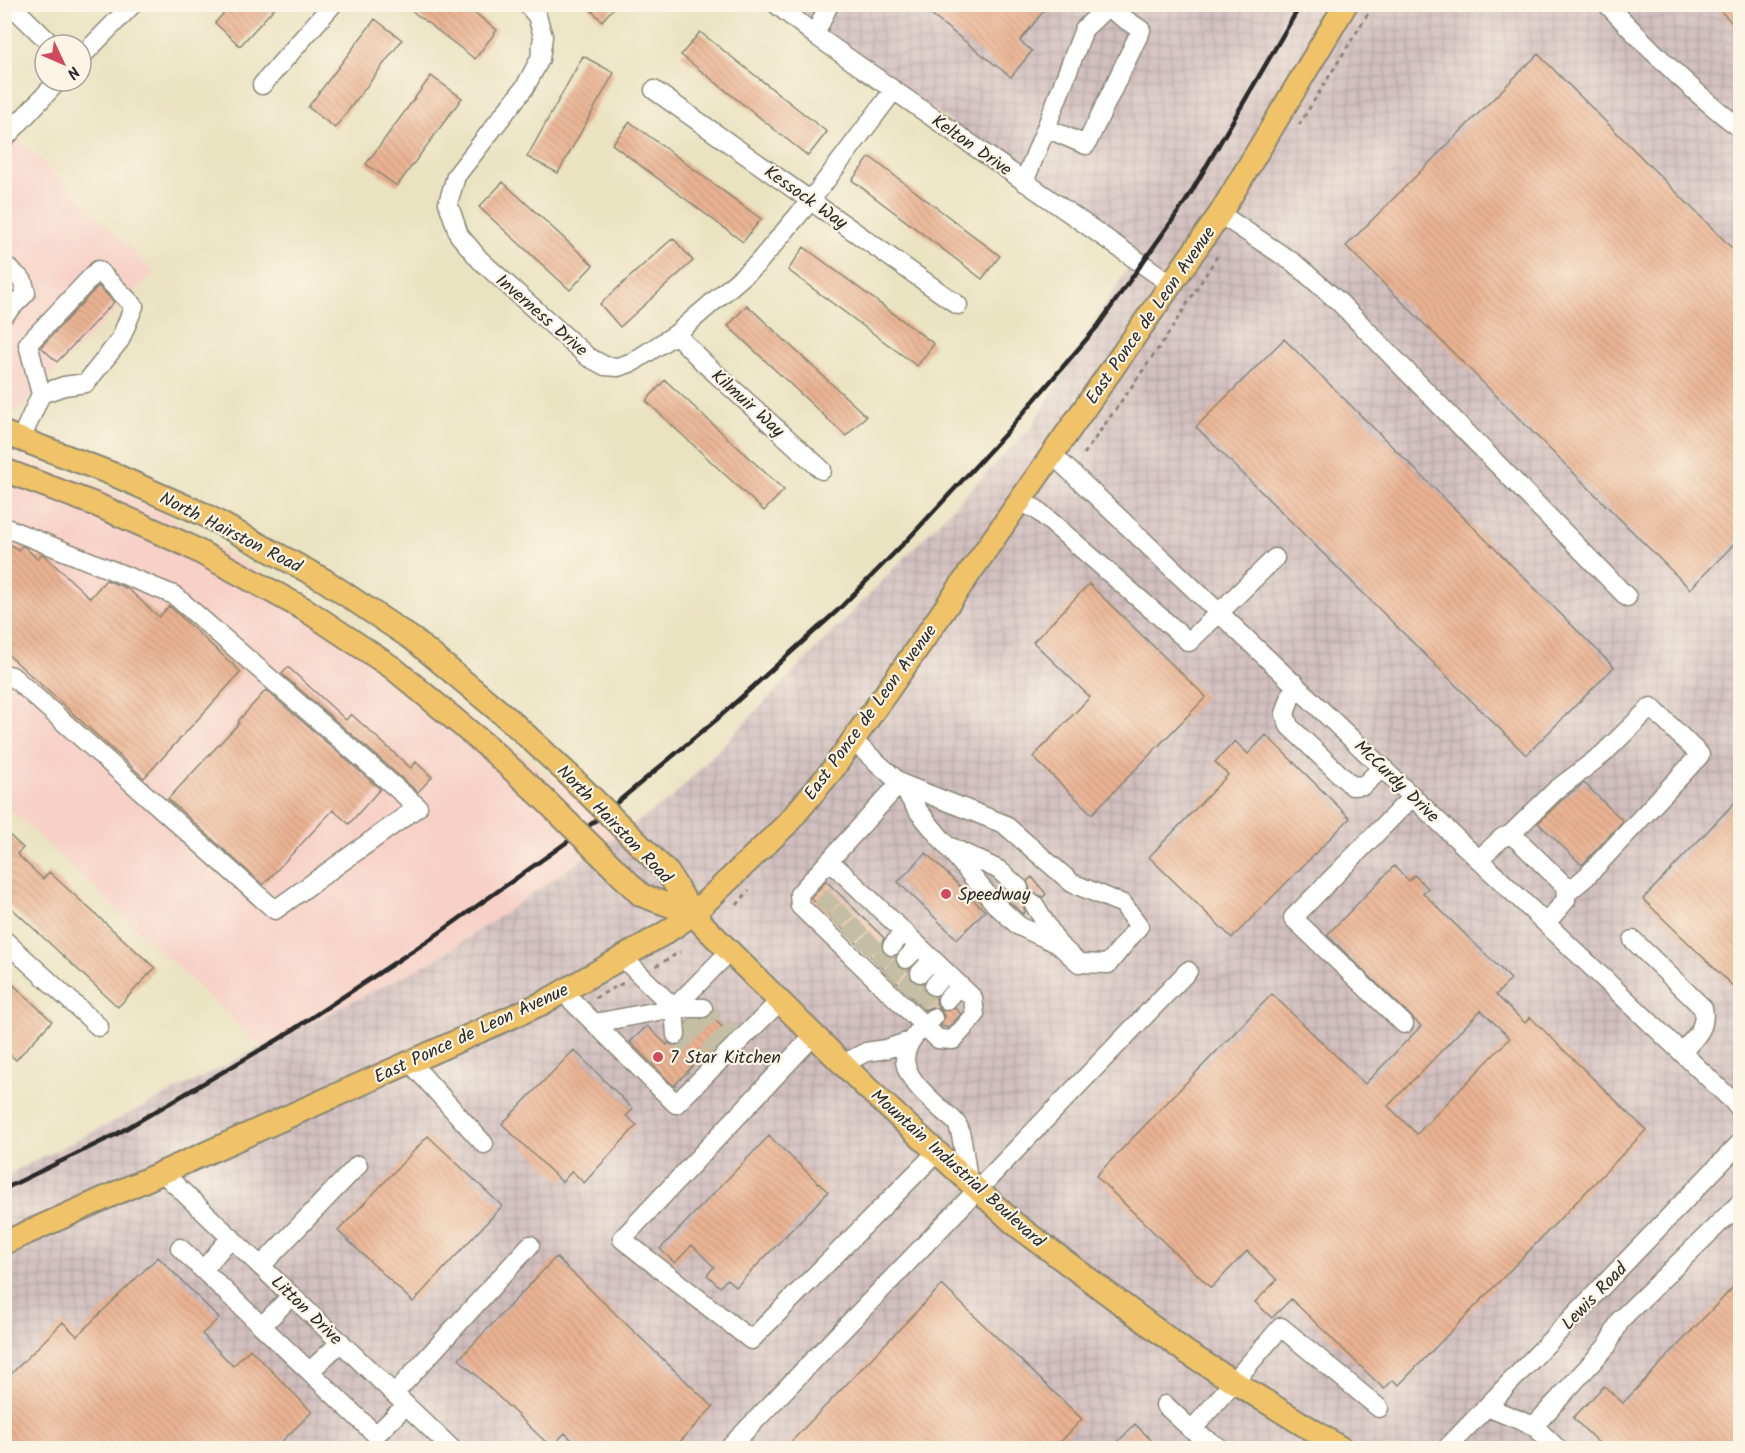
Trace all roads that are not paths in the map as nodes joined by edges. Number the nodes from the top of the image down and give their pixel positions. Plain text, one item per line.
1 (10, 4) edge
2 (133, 4) edge
3 (333, 4) edge
4 (527, 4) edge
5 (776, 4) edge
6 (829, 4) edge
7 (1346, 4) edge
8 (1607, 4) edge
9 (40, 33) edge
10 (815, 34) junction
11 (93, 45) edge
12 (262, 85) dead end
13 (654, 90) dead end
14 (894, 90) junction
15 (47, 93) edge
16 (1046, 128) junction
17 (1740, 128) edge
18 (5, 138) edge
19 (1024, 182) junction
20 (811, 200) junction
21 (1220, 214) junction
22 (4, 264) edge
23 (1171, 284) junction
24 (958, 304) dead end
25 (4, 315) edge
26 (676, 334) junction
27 (41, 394) junction
28 (13, 436) edge
29 (1053, 455) junction
30 (4, 470) edge
31 (822, 470) dead end
32 (1020, 502) junction
33 (4, 527) edge
34 (1275, 558) dead end
35 (1627, 597) dead end
36 (1219, 611) junction
37 (4, 674) edge
38 (1295, 683) junction
39 (853, 741) junction
40 (1383, 767) junction
41 (900, 783) junction
42 (1413, 796) junction
43 (1510, 835) junction
44 (944, 843) junction
45 (1479, 859) junction
46 (830, 861) junction
47 (1019, 888) dead end
48 (1567, 893) junction
49 (1034, 904) dead end
50 (693, 914) junction
51 (1546, 923) junction
52 (4, 940) edge
53 (1633, 940) dead end
54 (1058, 944) junction
55 (919, 946) junction
56 (730, 951) junction
57 (622, 957) junction
58 (906, 959) tunnel mouth
59 (939, 966) junction
60 (1188, 970) dead end
61 (920, 973) tunnel mouth
62 (960, 985) junction
63 (934, 986) tunnel mouth
64 (563, 992) junction
65 (947, 1000) tunnel mouth
66 (780, 1001) junction
67 (674, 1008) junction
68 (702, 1008) tunnel mouth
69 (689, 1021) tunnel mouth
70 (928, 1021) junction
71 (595, 1023) junction
72 (1404, 1024) dead end
73 (99, 1027) dead end
74 (676, 1035) tunnel mouth
75 (814, 1035) junction
76 (909, 1041) junction
77 (725, 1047) junction
78 (1682, 1052) junction
79 (410, 1062) junction
80 (705, 1063) dead end
81 (843, 1064) junction
82 (1740, 1108) edge
83 (1740, 1143) edge
84 (484, 1144) dead end
85 (938, 1152) junction
86 (358, 1165) dead end
87 (162, 1172) junction
88 (973, 1185) junction
89 (1740, 1203) edge
90 (231, 1237) junction
91 (4, 1243) edge
92 (530, 1245) dead end
93 (180, 1248) dead end
94 (261, 1266) junction
95 (203, 1270) junction
96 (292, 1295) junction
97 (262, 1326) junction
98 (341, 1342) junction
99 (310, 1371) junction
100 (1233, 1381) junction
101 (400, 1399) junction
102 (1165, 1405) dead end
103 (1487, 1407) junction
104 (1379, 1408) dead end
105 (1534, 1426) junction
106 (1192, 1430) junction
107 (451, 1449) edge
108 (729, 1449) edge
109 (1220, 1449) edge
110 (1341, 1449) edge
111 (1448, 1449) edge
112 (1557, 1449) edge

1 - 9 street
2 - 11 street
3 - 12 street
4 - 26 street, Inverness Drive
5 - 10 street, Kelton Drive
6 - 10 street
7 - 21 main road, East Ponce de Leon Avenue
8 - 17 street
10 - 14 street, Kelton Drive
13 - 20 street, Kessock Way
14 - 19 street, Kelton Drive
14 - 20 street, Inverness Drive
15 - 18 street
16 - 16 street
16 - 19 street
19 - 23 street, Kelton Drive
20 - 24 street, Kessock Way
20 - 26 street, Inverness Drive
21 - 23 main road, East Ponce de Leon Avenue
21 - 35 street
22 - 25 street
23 - 29 main road, East Ponce de Leon Avenue
26 - 31 street, Kilmuir Way
27 - 27 street
27 - 28 street
28 - 50 main road, North Hairston Road, bridge
29 - 32 main road, East Ponce de Leon Avenue
29 - 36 street, McCurdy Drive
30 - 50 main road, North Hairston Road, bridge
32 - 36 street
32 - 39 main road, East Ponce de Leon Avenue
33 - 37 street
34 - 36 street
36 - 38 street, McCurdy Drive
38 - 40 street, McCurdy Drive
38 - 40 street
39 - 41 street
39 - 50 main road, East Ponce de Leon Avenue
40 - 42 street, McCurdy Drive
41 - 44 street
41 - 46 street
41 - 54 street
42 - 45 street, McCurdy Drive
42 - 72 street
43 - 45 street
43 - 48 street
43 - 48 street
44 - 47 street
44 - 54 street
45 - 51 street, McCurdy Drive
46 - 55 street
46 - 70 street
48 - 51 street
49 - 54 street
50 - 56 main road, Mountain Industrial Boulevard
50 - 57 main road, East Ponce de Leon Avenue
51 - 78 street, McCurdy Drive
52 - 73 street
53 - 78 street
55 - 58 street
55 - 59 street
56 - 66 main road, Mountain Industrial Boulevard
56 - 67 street
57 - 64 main road, East Ponce de Leon Avenue
57 - 67 street
59 - 61 street
59 - 62 street
59 - 63 street
60 - 88 street
62 - 65 street
62 - 70 street
64 - 71 street
64 - 79 main road, East Ponce de Leon Avenue
66 - 75 main road, Mountain Industrial Boulevard
66 - 77 street
67 - 68 street
67 - 69 street
67 - 71 street
67 - 74 street
70 - 76 street
71 - 77 street
75 - 81 main road, Mountain Industrial Boulevard
75 - 85 street
76 - 81 street
76 - 88 street
77 - 80 street
78 - 82 street, McCurdy Drive
79 - 84 street
79 - 87 main road, East Ponce de Leon Avenue
81 - 85 main road, Mountain Industrial Boulevard
83 - 103 street, Lewis Road
85 - 88 main road, Mountain Industrial Boulevard
86 - 94 street
87 - 90 street, Litton Drive
87 - 91 main road, East Ponce de Leon Avenue
88 - 100 main road, Mountain Industrial Boulevard
88 - 108 street
89 - 105 street
90 - 94 street, Litton Drive
90 - 95 street
92 - 101 street
93 - 95 street
94 - 96 street, Litton Drive
95 - 97 street
96 - 97 street
96 - 98 street, Litton Drive
97 - 99 street
98 - 99 street
98 - 101 street, Litton Drive
99 - 101 street
100 - 104 street
100 - 106 street
100 - 110 main road, Mountain Industrial Boulevard
101 - 107 street, Litton Drive
102 - 106 street
103 - 105 street
103 - 111 street, Lewis Road
105 - 112 street
106 - 109 street

